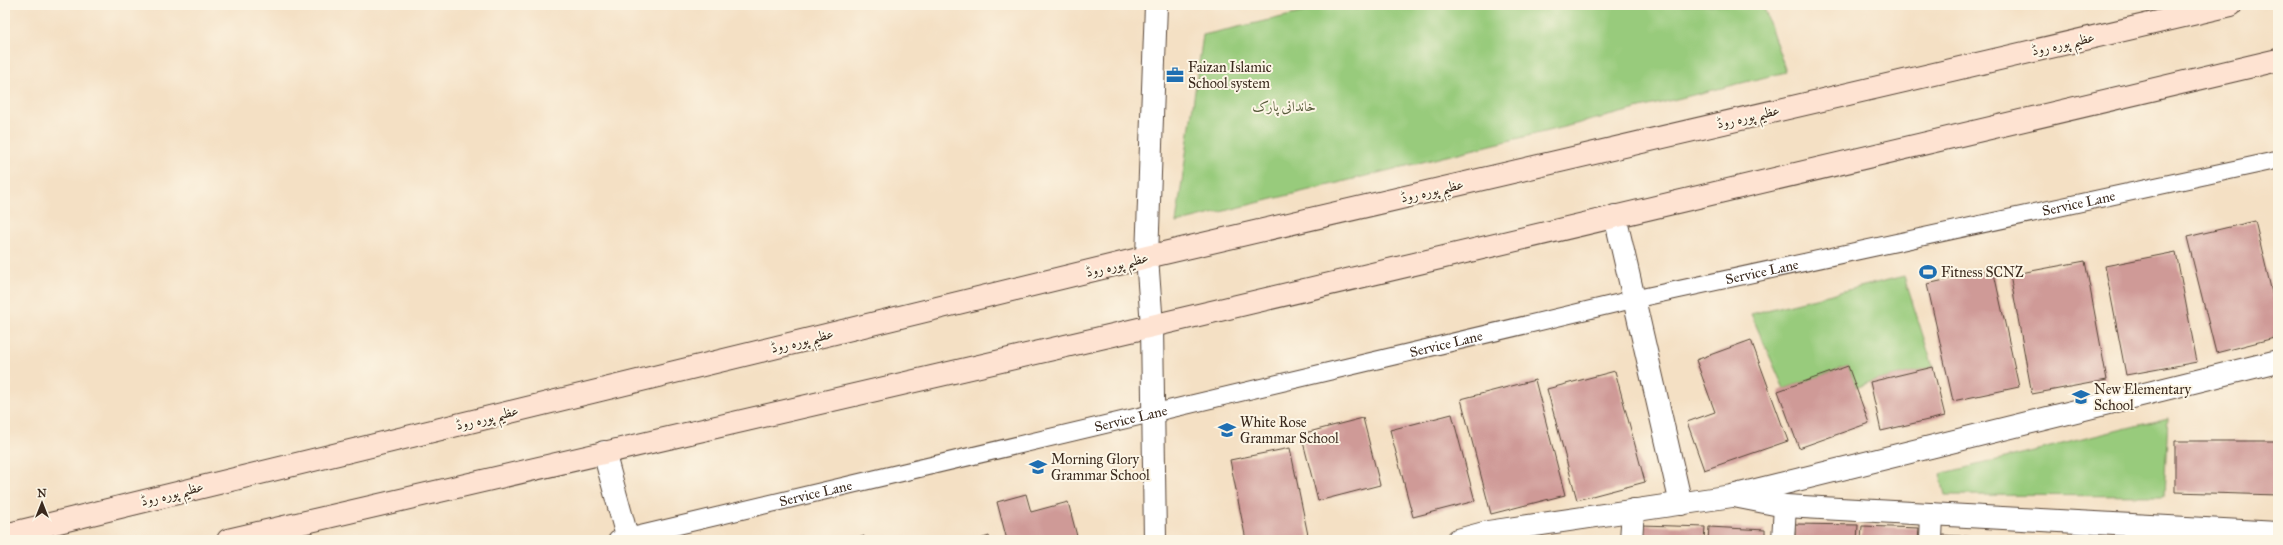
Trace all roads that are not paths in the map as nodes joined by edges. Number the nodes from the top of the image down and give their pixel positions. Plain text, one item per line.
1 (1156, 5) edge
2 (2231, 5) edge
3 (2278, 60) edge
4 (2278, 160) edge
5 (1615, 216) junction
6 (1147, 257) junction
7 (1635, 299) junction
8 (1152, 326) junction
9 (2278, 361) edge
10 (1154, 413) junction
11 (604, 452) junction
12 (1732, 496) junction
13 (1681, 504) junction
14 (1785, 506) junction
15 (1633, 510) junction
16 (1932, 514) junction
17 (2086, 532) edge
18 (2278, 533) edge
19 (5, 535) edge
20 (2234, 535) edge
21 (1488, 536) edge
22 (624, 539) edge
23 (228, 540) edge
24 (1156, 540) edge
25 (1458, 540) edge
26 (1631, 540) edge
27 (1784, 540) edge
28 (1930, 540) edge

1 - 6 street
2 - 6 main road, عظیم پورہ روڈ
3 - 5 main road
4 - 7 lane, Service Lane
5 - 7 street
5 - 8 main road
6 - 8 street
6 - 19 main road, عظیم پورہ روڈ
7 - 10 lane, Service Lane
7 - 13 street
8 - 10 street
8 - 11 main road
9 - 12 street
10 - 22 lane, Service Lane
10 - 24 street
11 - 22 street
11 - 23 main road
12 - 13 street
12 - 14 street
13 - 15 street
14 - 16 street
14 - 27 street
15 - 21 street
15 - 26 street
16 - 17 street
16 - 28 street
17 - 20 street
18 - 20 street
21 - 25 street

